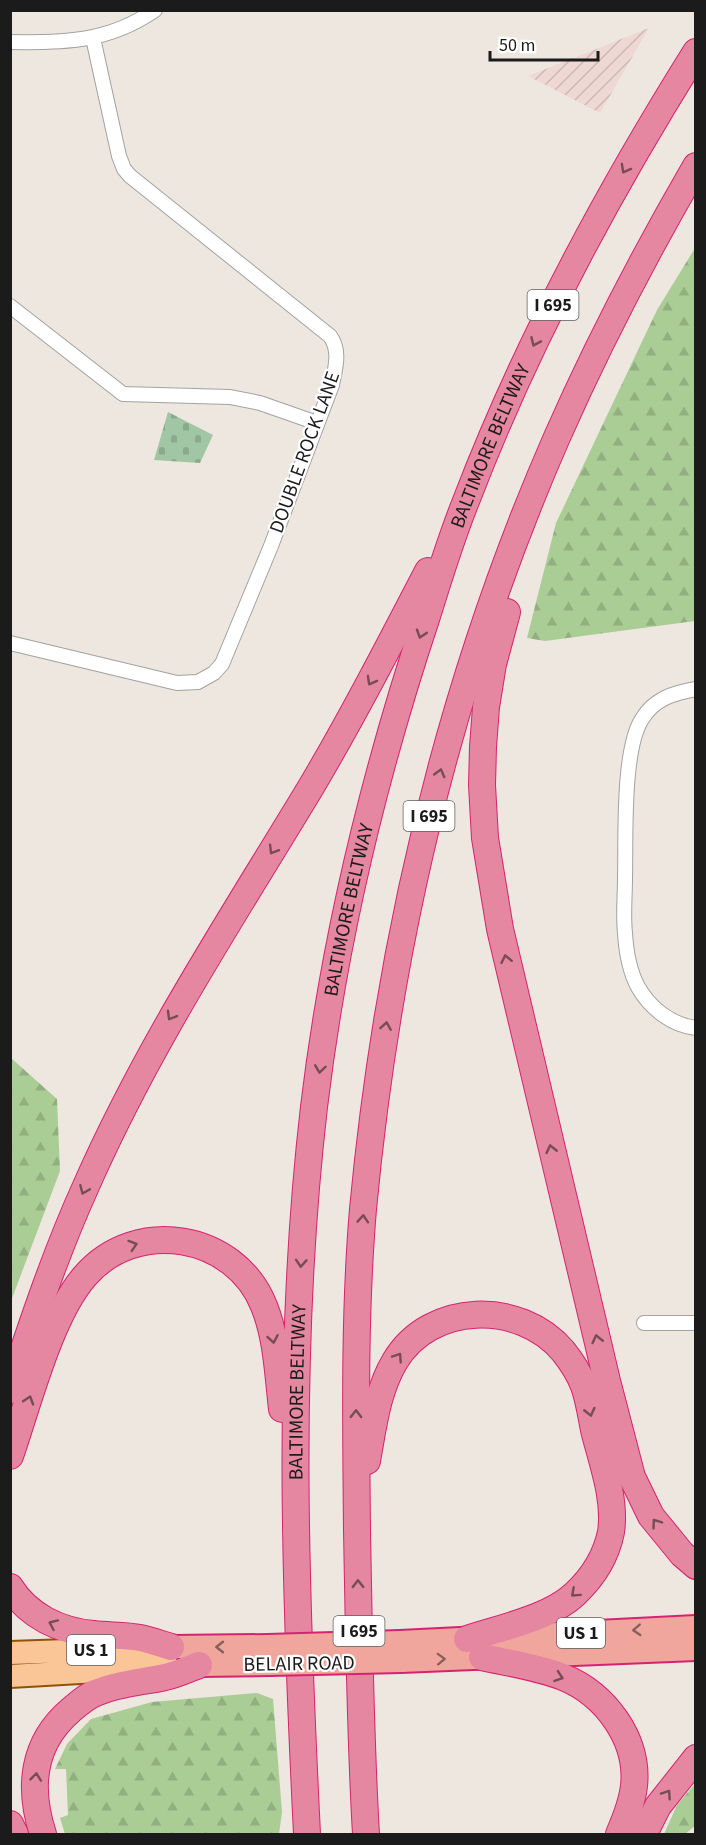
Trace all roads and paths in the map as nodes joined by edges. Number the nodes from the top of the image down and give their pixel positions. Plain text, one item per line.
1 (155, 10) edge
2 (93, 38) junction
3 (10, 42) edge
4 (696, 52) edge
5 (696, 166) edge
6 (643, 259) junction
7 (10, 306) edge
8 (316, 423) junction
9 (466, 499) junction
10 (10, 643) edge
11 (696, 689) edge
12 (696, 1028) edge
13 (644, 1323) dead end
14 (696, 1323) edge
15 (10, 1390) edge
16 (10, 1456) edge
17 (357, 1514) junction
18 (297, 1521) junction
19 (696, 1566) edge
20 (10, 1587) edge
21 (696, 1627) edge
22 (171, 1647) junction
23 (475, 1648) junction
24 (696, 1649) edge
25 (10, 1653) edge
26 (269, 1655) junction
27 (199, 1665) junction
28 (10, 1676) edge
29 (302, 1726) junction
30 (361, 1748) junction
31 (696, 1758) edge
32 (10, 1824) edge
33 (15, 1834) edge
34 (43, 1834) edge
35 (291, 1834) edge
36 (307, 1834) edge
37 (366, 1834) edge
38 (377, 1834) edge
39 (619, 1834) edge
40 (644, 1834) edge

1 - 2 street
2 - 3 street
2 - 8 street, DOUBLE ROCK LANE
4 -> 9 highway, BALTIMORE BELTWAY / I 695
5 - 6 highway, I 695
17 -> 6 highway, I 695
19 -> 6 highway
7 - 8 street
8 - 10 street, DOUBLE ROCK LANE
9 -> 15 highway
9 -> 18 highway, BALTIMORE BELTWAY / I 695
11 - 12 street
13 - 14 street
16 -> 18 highway
17 -> 23 highway
30 -> 17 highway, I 695
18 - 29 highway, BALTIMORE BELTWAY / I 695
22 -> 20 highway
21 -> 23 highway, BELAIR ROAD / US 1
22 - 25 main road, BELAIR ROAD / US 1
26 -> 22 highway, BELAIR ROAD / US 1
23 - 24 highway, BELAIR ROAD / US 1
23 - 26 highway, BELAIR ROAD / US 1, bridge
23 -> 39 highway
26 - 27 highway, BELAIR ROAD / US 1
27 - 28 main road, BELAIR ROAD / US 1
34 -> 27 highway
29 - 35 highway
29 - 36 highway, BALTIMORE BELTWAY / I 695
30 - 37 highway, I 695
30 - 38 highway
40 -> 31 highway
32 - 33 highway

